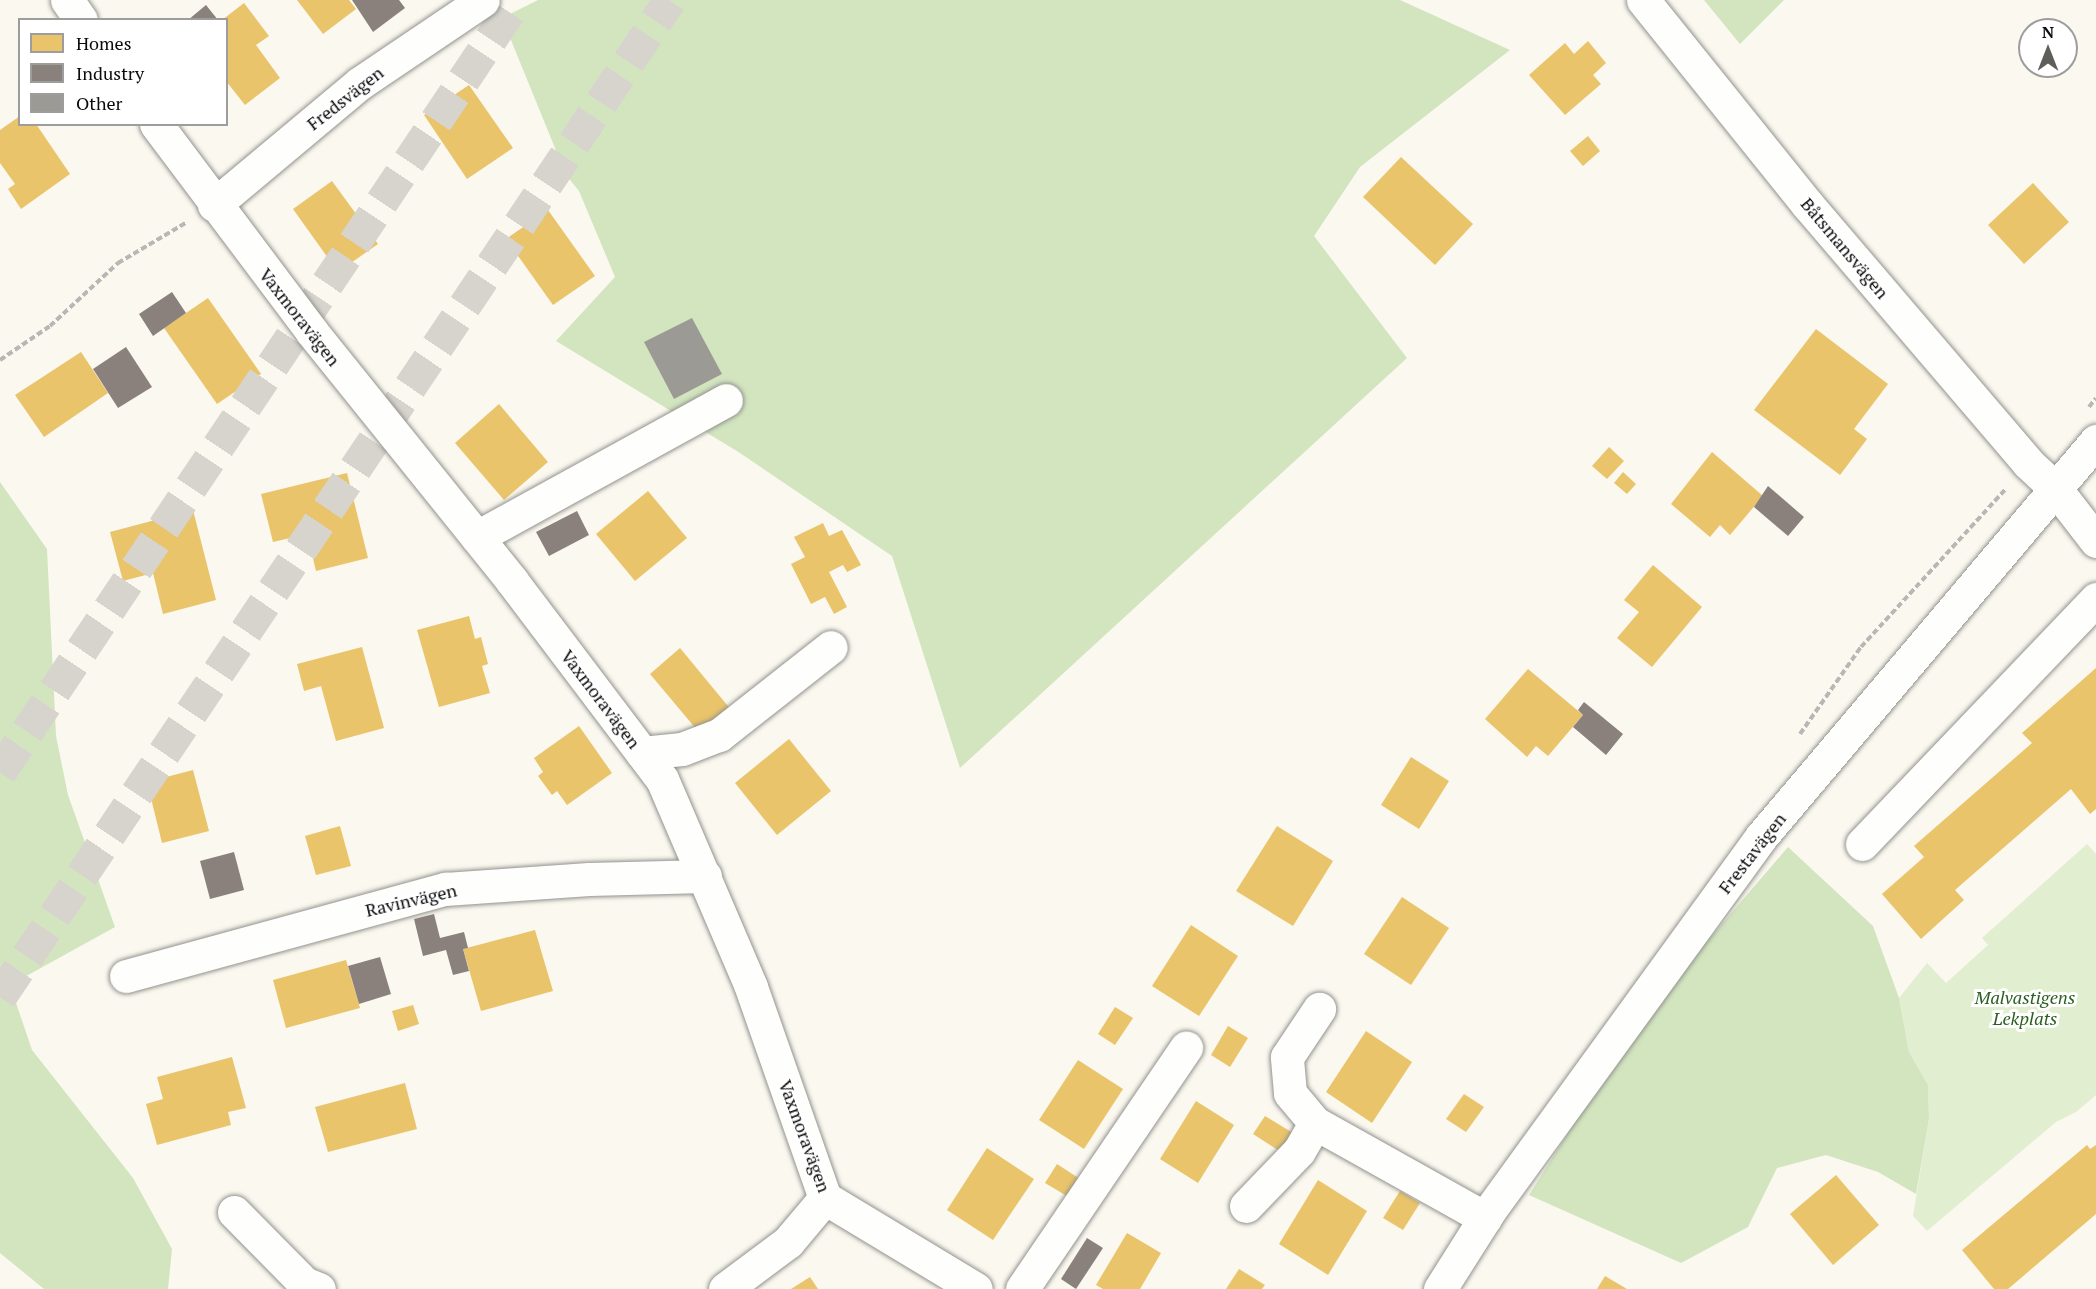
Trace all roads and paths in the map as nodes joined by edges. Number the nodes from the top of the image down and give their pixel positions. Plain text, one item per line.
1 (67, 0) edge
2 (483, 0) edge
3 (1642, 0) edge
4 (80, 18) edge
5 (157, 126) edge
6 (214, 205) junction
7 (0, 360) edge
8 (726, 400) dead end
9 (2096, 441) edge
10 (2055, 488) junction
11 (477, 537) junction
12 (2096, 541) edge
13 (2096, 599) edge
14 (831, 647) dead end
15 (642, 753) junction
16 (1862, 844) dead end
17 (705, 876) junction
18 (126, 976) dead end
19 (1319, 1009) dead end
20 (1186, 1048) dead end
21 (1315, 1123) junction
22 (825, 1198) junction
23 (1246, 1206) dead end
24 (234, 1212) dead end
25 (1485, 1218) junction
26 (319, 1289) edge
27 (725, 1289) edge
28 (976, 1289) edge
29 (1022, 1289) edge
30 (1440, 1289) edge

1 - 4 street
2 - 6 street, Fredsvägen
3 - 10 street, Båtsmansvägen
5 - 6 street, Vaxmoravägen
6 - 7 path
6 - 11 street, Vaxmoravägen
8 - 11 street
9 - 10 street, Frestavägen
10 - 12 street, Båtsmansvägen
10 - 25 street, Frestavägen
11 - 15 street, Vaxmoravägen
13 - 16 street
14 - 15 street
15 - 17 street, Vaxmoravägen
17 - 18 street, Ravinvägen
17 - 22 street, Vaxmoravägen
19 - 21 street
20 - 29 street
21 - 23 street
21 - 25 street
22 - 27 street
22 - 28 street, Vaxmoravägen
24 - 26 street
25 - 30 street, Frestavägen

